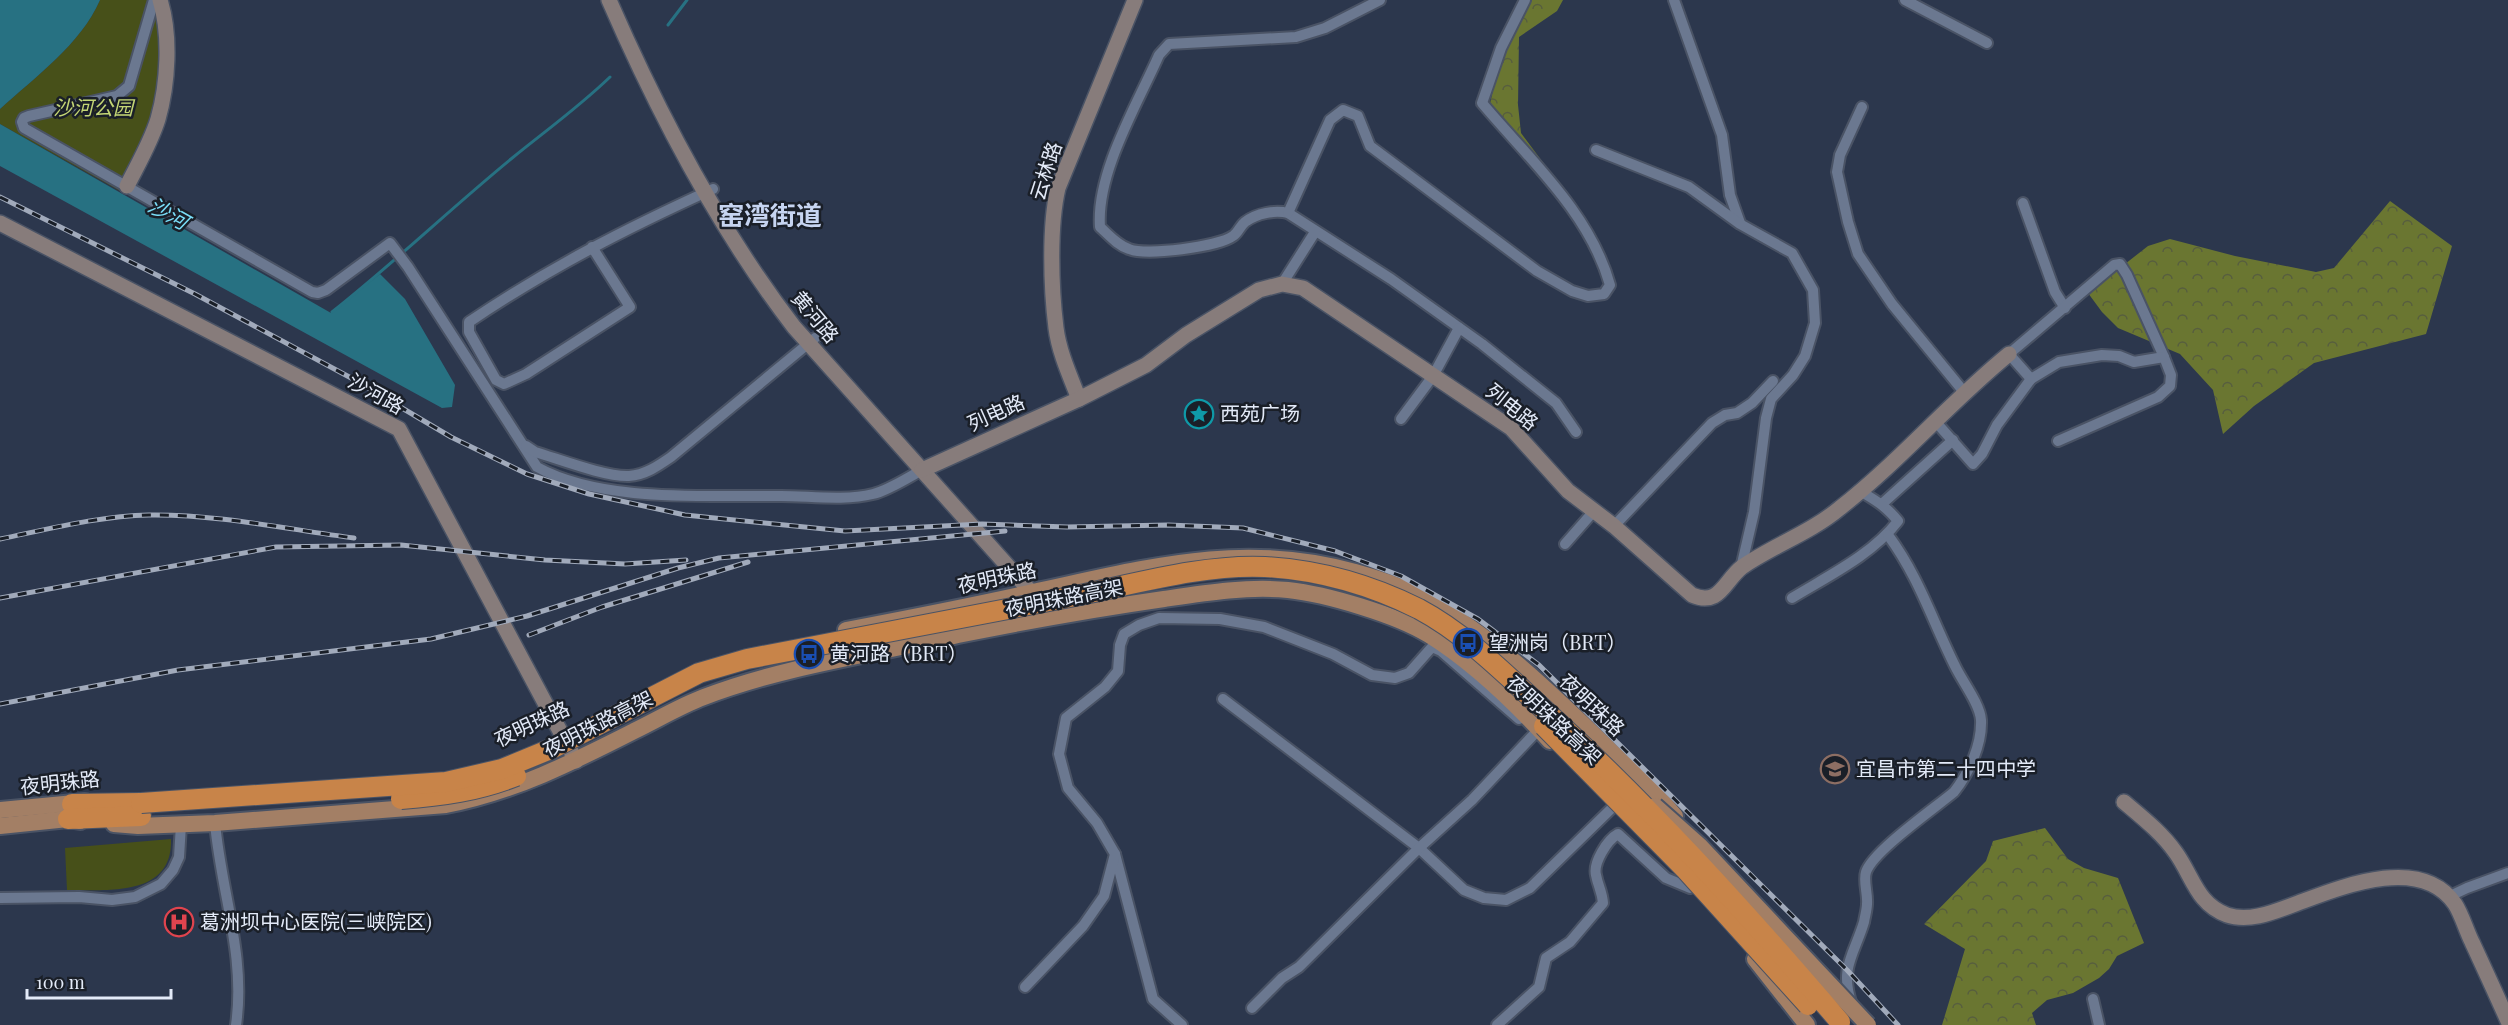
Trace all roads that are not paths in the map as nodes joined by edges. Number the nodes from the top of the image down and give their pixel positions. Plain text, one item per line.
1 (154, 0) edge
2 (160, 0) edge
3 (609, 0) edge
4 (619, 0) edge
5 (1135, 0) edge
6 (1380, 0) edge
7 (1525, 0) edge
8 (1674, 0) edge
9 (1905, 0) edge
10 (1987, 43) dead end
11 (1862, 107) dead end
12 (1596, 150) dead end
13 (127, 186) junction
14 (709, 191) junction
15 (2023, 203) dead end
16 (1288, 213) junction
17 (0, 223) edge
18 (1740, 224) junction
19 (1315, 232) junction
20 (592, 247) junction
21 (1282, 284) junction
22 (2065, 308) junction
23 (1459, 328) junction
24 (812, 341) junction
25 (2009, 354) junction
26 (2164, 357) junction
27 (1433, 376) junction
28 (2031, 380) junction
29 (1773, 381) dead end
30 (1964, 392) junction
31 (1079, 399) junction
32 (1401, 419) dead end
33 (1935, 421) junction
34 (1576, 432) dead end
35 (1953, 440) junction
36 (2058, 441) dead end
37 (521, 442) junction
38 (926, 468) junction
39 (1859, 490) junction
40 (1883, 503) junction
41 (1594, 511) junction
42 (1614, 526) junction
43 (1888, 535) junction
44 (1565, 544) dead end
45 (1741, 568) junction
46 (1037, 591) junction
47 (1792, 598) dead end
48 (1057, 614) junction
49 (1223, 699) dead end
50 (1539, 729) junction
51 (562, 735) junction
52 (1584, 746) junction
53 (576, 761) junction
54 (2124, 802) dead end
55 (1612, 808) junction
56 (0, 810) edge
57 (141, 810) junction
58 (70, 812) junction
59 (215, 823) junction
60 (181, 825) junction
61 (0, 826) edge
62 (1419, 848) junction
63 (1115, 854) junction
64 (2508, 873) edge
65 (1690, 888) junction
66 (2448, 897) junction
67 (0, 898) edge
68 (1025, 987) dead end
69 (2093, 999) dead end
70 (1252, 1008) dead end
71 (2508, 1021) edge
72 (1841, 1024) edge
73 (236, 1025) edge
74 (1182, 1025) edge
75 (1497, 1025) edge
76 (1807, 1025) edge
77 (1868, 1025) edge
78 (2099, 1025) edge

1 - 13 street
2 - 13 street
3 - 14 street, 黄河路
4 - 14 street, 黄河路
5 - 31 street, 云林路
6 - 16 street
7 - 16 street
8 - 18 street
9 - 10 street
11 - 30 street
12 - 18 street
13 - 37 street
14 - 20 street
14 - 24 street, 黄河路
15 - 22 street
16 - 19 street
17 - 51 street, 沙河路
18 - 45 street
19 - 21 street
19 - 23 street
20 - 20 street
21 - 27 street, 列电路
21 - 31 street, 列电路
22 - 25 street
22 - 26 street
23 - 27 street
23 - 34 street
24 - 37 street
24 - 38 street, 黄河路
25 - 28 street
25 - 30 street, 列电路
26 - 28 street
26 - 36 street
27 - 32 street
27 - 41 street, 列电路
28 - 35 street
29 - 42 street
30 - 33 street, 列电路
31 - 38 street, 列电路
33 - 35 street
33 - 39 street, 列电路
35 - 40 street
37 - 38 street
38 - 46 street, 黄河路
39 - 40 street
39 - 45 street, 列电路
40 - 43 street
41 - 42 street, 列电路
41 - 44 street
42 - 45 street, 列电路
43 - 47 street
43 - 72 street
46 - 48 street, 黄河路
46 - 51 main road, 夜明珠路
46 - 72 main road, 夜明珠路
48 - 50 main road, 夜明珠路
48 - 53 main road, 夜明珠路
49 - 62 street
50 - 55 main road, 夜明珠路
50 - 62 street
50 - 63 street
51 - 53 street, 沙河路
51 - 58 main road, 夜明珠路
52 - 57 highway, 夜明珠路高架, bridge
52 - 72 highway, 夜明珠路高架, bridge
52 - 77 main road, bridge
53 - 59 main road, 夜明珠路
54 - 66 street
55 - 62 street
55 - 65 main road, 夜明珠路
56 - 58 main road, 夜明珠路
57 - 58 highway
57 - 72 highway, 夜明珠路高架, bridge
58 - 60 main road, 夜明珠路
58 - 61 main road, 夜明珠路
59 - 60 main road, 夜明珠路
59 - 73 street
60 - 67 street
62 - 70 street
63 - 68 street
63 - 74 street
64 - 66 street
65 - 75 street
65 - 76 main road, 夜明珠路
66 - 71 street
69 - 78 street

